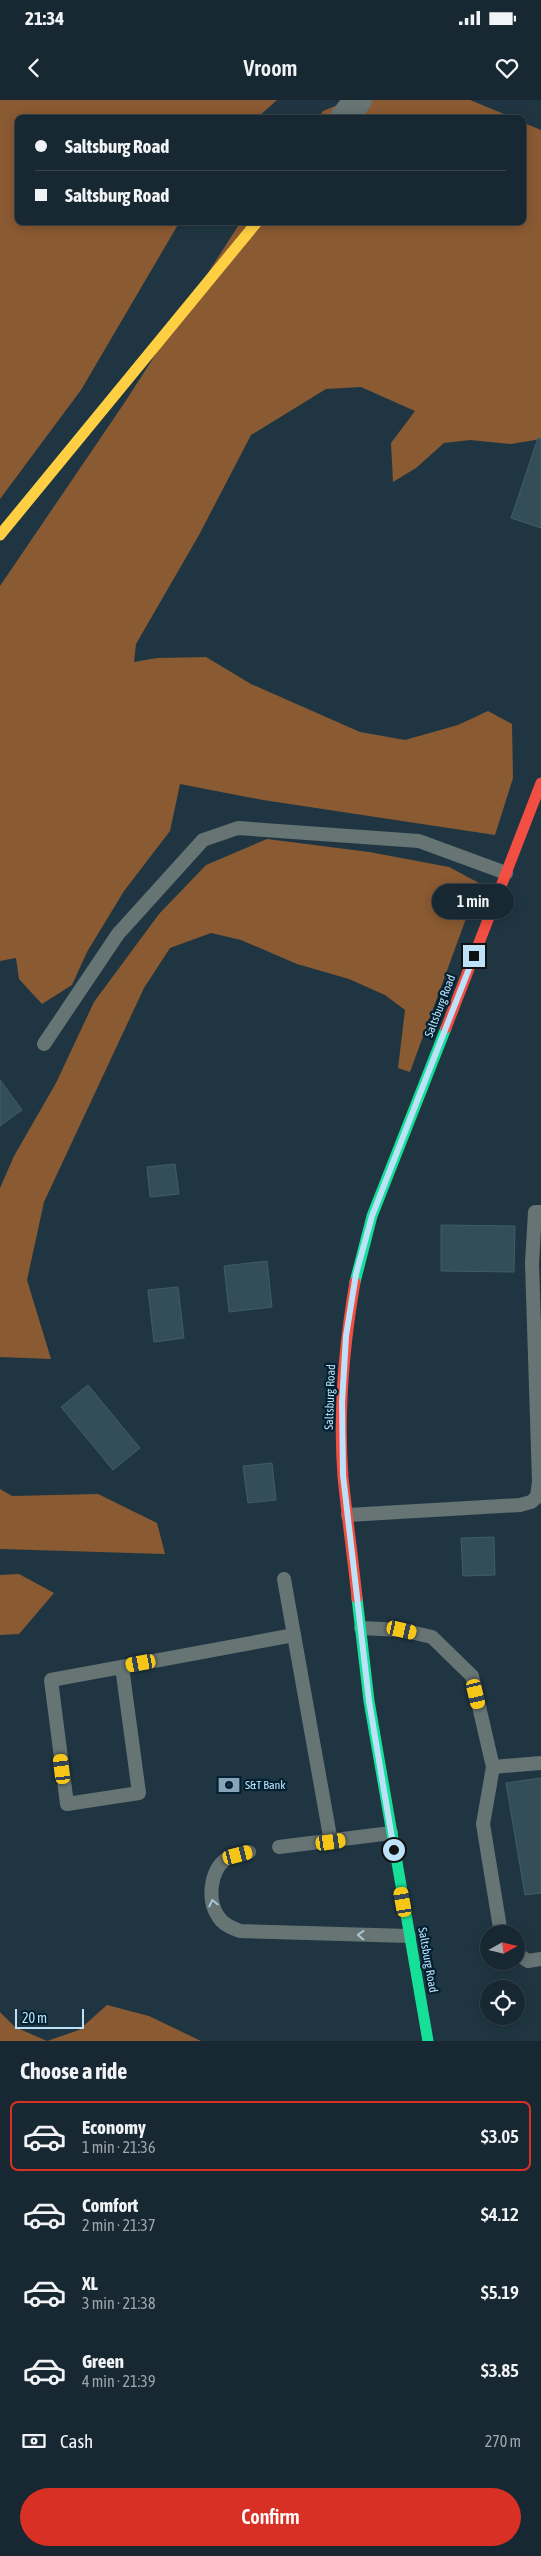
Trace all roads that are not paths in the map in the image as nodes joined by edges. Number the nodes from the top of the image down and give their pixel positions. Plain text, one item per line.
1 (358, 100) edge
2 (346, 115) edge
3 (256, 225) edge
4 (0, 535) edge
5 (541, 783) edge
6 (506, 873) junction
7 (44, 1044) dead end
8 (541, 1212) edge
9 (537, 1290) edge
10 (348, 1515) junction
11 (284, 1579) dead end
12 (361, 1628) junction
13 (294, 1635) junction
14 (122, 1667) junction
15 (541, 1763) edge
16 (493, 1767) junction
17 (391, 1833) junction
18 (331, 1842) junction
19 (279, 1847) dead end
20 (249, 1852) dead end
21 (500, 1925) edge
22 (410, 1936) junction
23 (525, 1959) edge
24 (541, 1959) edge
25 (428, 2041) edge

1 - 2 street
3 - 4 main road
5 - 6 main road, Saltsburg Road
6 - 7 lane
6 - 10 main road, Saltsburg Road
8 - 9 lane
9 - 10 lane
10 - 12 main road, Saltsburg Road
11 - 13 lane
12 - 16 lane
12 - 17 main road, Saltsburg Road
13 - 14 lane
13 - 18 lane
14 - 14 lane
15 - 16 lane
16 - 21 lane
17 - 18 lane
17 - 22 main road, Saltsburg Road
18 - 19 lane
22 -> 20 lane
22 - 25 main road, Saltsburg Road
23 - 24 lane

